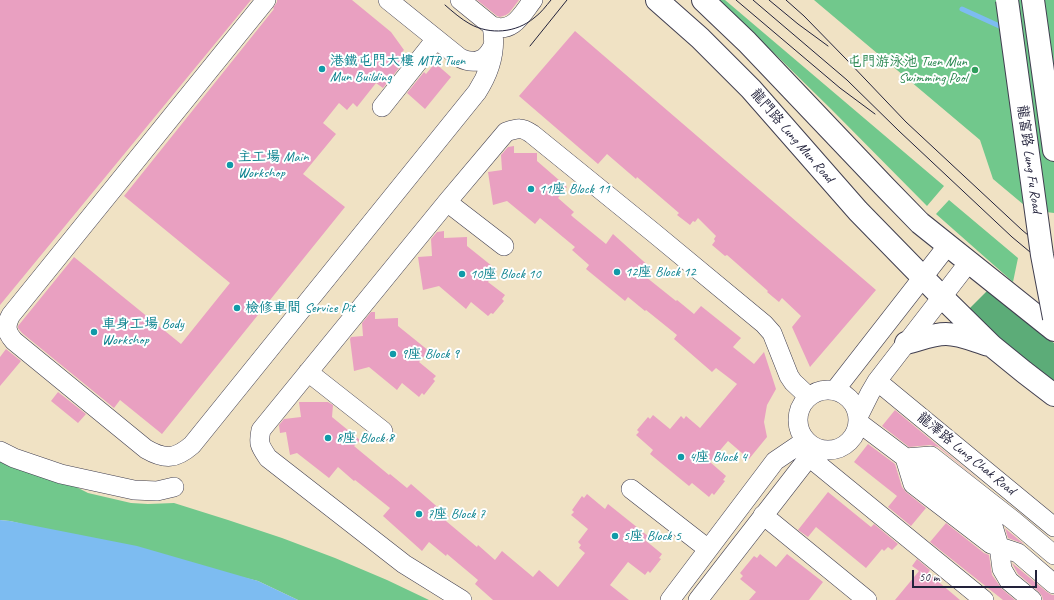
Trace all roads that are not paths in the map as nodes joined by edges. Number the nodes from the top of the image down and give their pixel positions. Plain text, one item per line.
1 (266, 0) edge
2 (388, 0) edge
3 (460, 0) edge
4 (533, 0) edge
5 (657, 0) edge
6 (703, 0) edge
7 (1007, 0) edge
8 (1033, 0) edge
9 (408, 6) edge
10 (492, 26) junction
11 (436, 39) junction
12 (493, 46) junction
13 (382, 107) dead end
14 (1054, 150) edge
15 (447, 202) junction
16 (948, 245) junction
17 (504, 246) dead end
18 (969, 262) junction
19 (923, 277) junction
20 (942, 297) junction
21 (1054, 318) edge
22 (1054, 330) edge
23 (906, 343) junction
24 (992, 346) junction
25 (308, 372) junction
26 (877, 381) junction
27 (835, 390) junction
28 (1054, 395) edge
29 (809, 397) junction
30 (858, 420) junction
31 (383, 431) dead end
32 (810, 448) junction
33 (0, 451) edge
34 (905, 458) junction
35 (174, 487) dead end
36 (631, 489) dead end
37 (1028, 505) junction
38 (763, 515) junction
39 (1014, 521) junction
40 (992, 523) junction
41 (1054, 527) edge
42 (999, 546) junction
43 (708, 549) junction
44 (1047, 549) edge
45 (1018, 553) junction
46 (1054, 584) edge
47 (462, 600) edge
48 (670, 600) edge
49 (698, 600) edge
50 (867, 600) edge
51 (984, 600) edge
52 (1032, 600) edge

1 - 12 street
2 - 9 street
3 - 10 street
4 - 10 street
5 - 19 main road, 龍門路 Lung Mun Road
6 - 16 main road
7 - 21 main road, 龍富路 Lung Fu Road, bridge
8 - 14 main road, 龍富路 Lung Fu Road
9 - 11 street
10 - 12 street
11 - 12 street
11 - 13 street
15 - 17 street
15 - 25 street
15 - 29 street
16 - 18 main road
16 - 19 street
18 - 20 street
18 - 22 main road
19 - 20 main road, 龍門路 Lung Mun Road
19 - 27 street
20 - 23 street
20 - 24 main road, 龍門路 Lung Mun Road
23 - 24 main road
23 - 26 street
24 - 28 main road, 龍門路 Lung Mun Road
25 - 31 street
25 - 47 street
26 - 30 street
26 - 37 street, 龍澤路 Lung Chak Road
27 - 29 street
27 - 30 street
29 - 32 street
30 - 32 street
30 - 34 street
32 - 38 street
32 - 43 street
32 - 51 street
33 - 35 street
34 - 39 street
34 - 40 street
34 - 42 street
36 - 43 street
37 - 39 street
37 - 41 street, 龍澤路 Lung Chak Road
38 - 49 street
38 - 50 street
39 - 40 street
39 - 44 street
40 - 42 street
42 - 45 street
42 - 52 street
43 - 48 street
44 - 45 street
45 - 46 street

